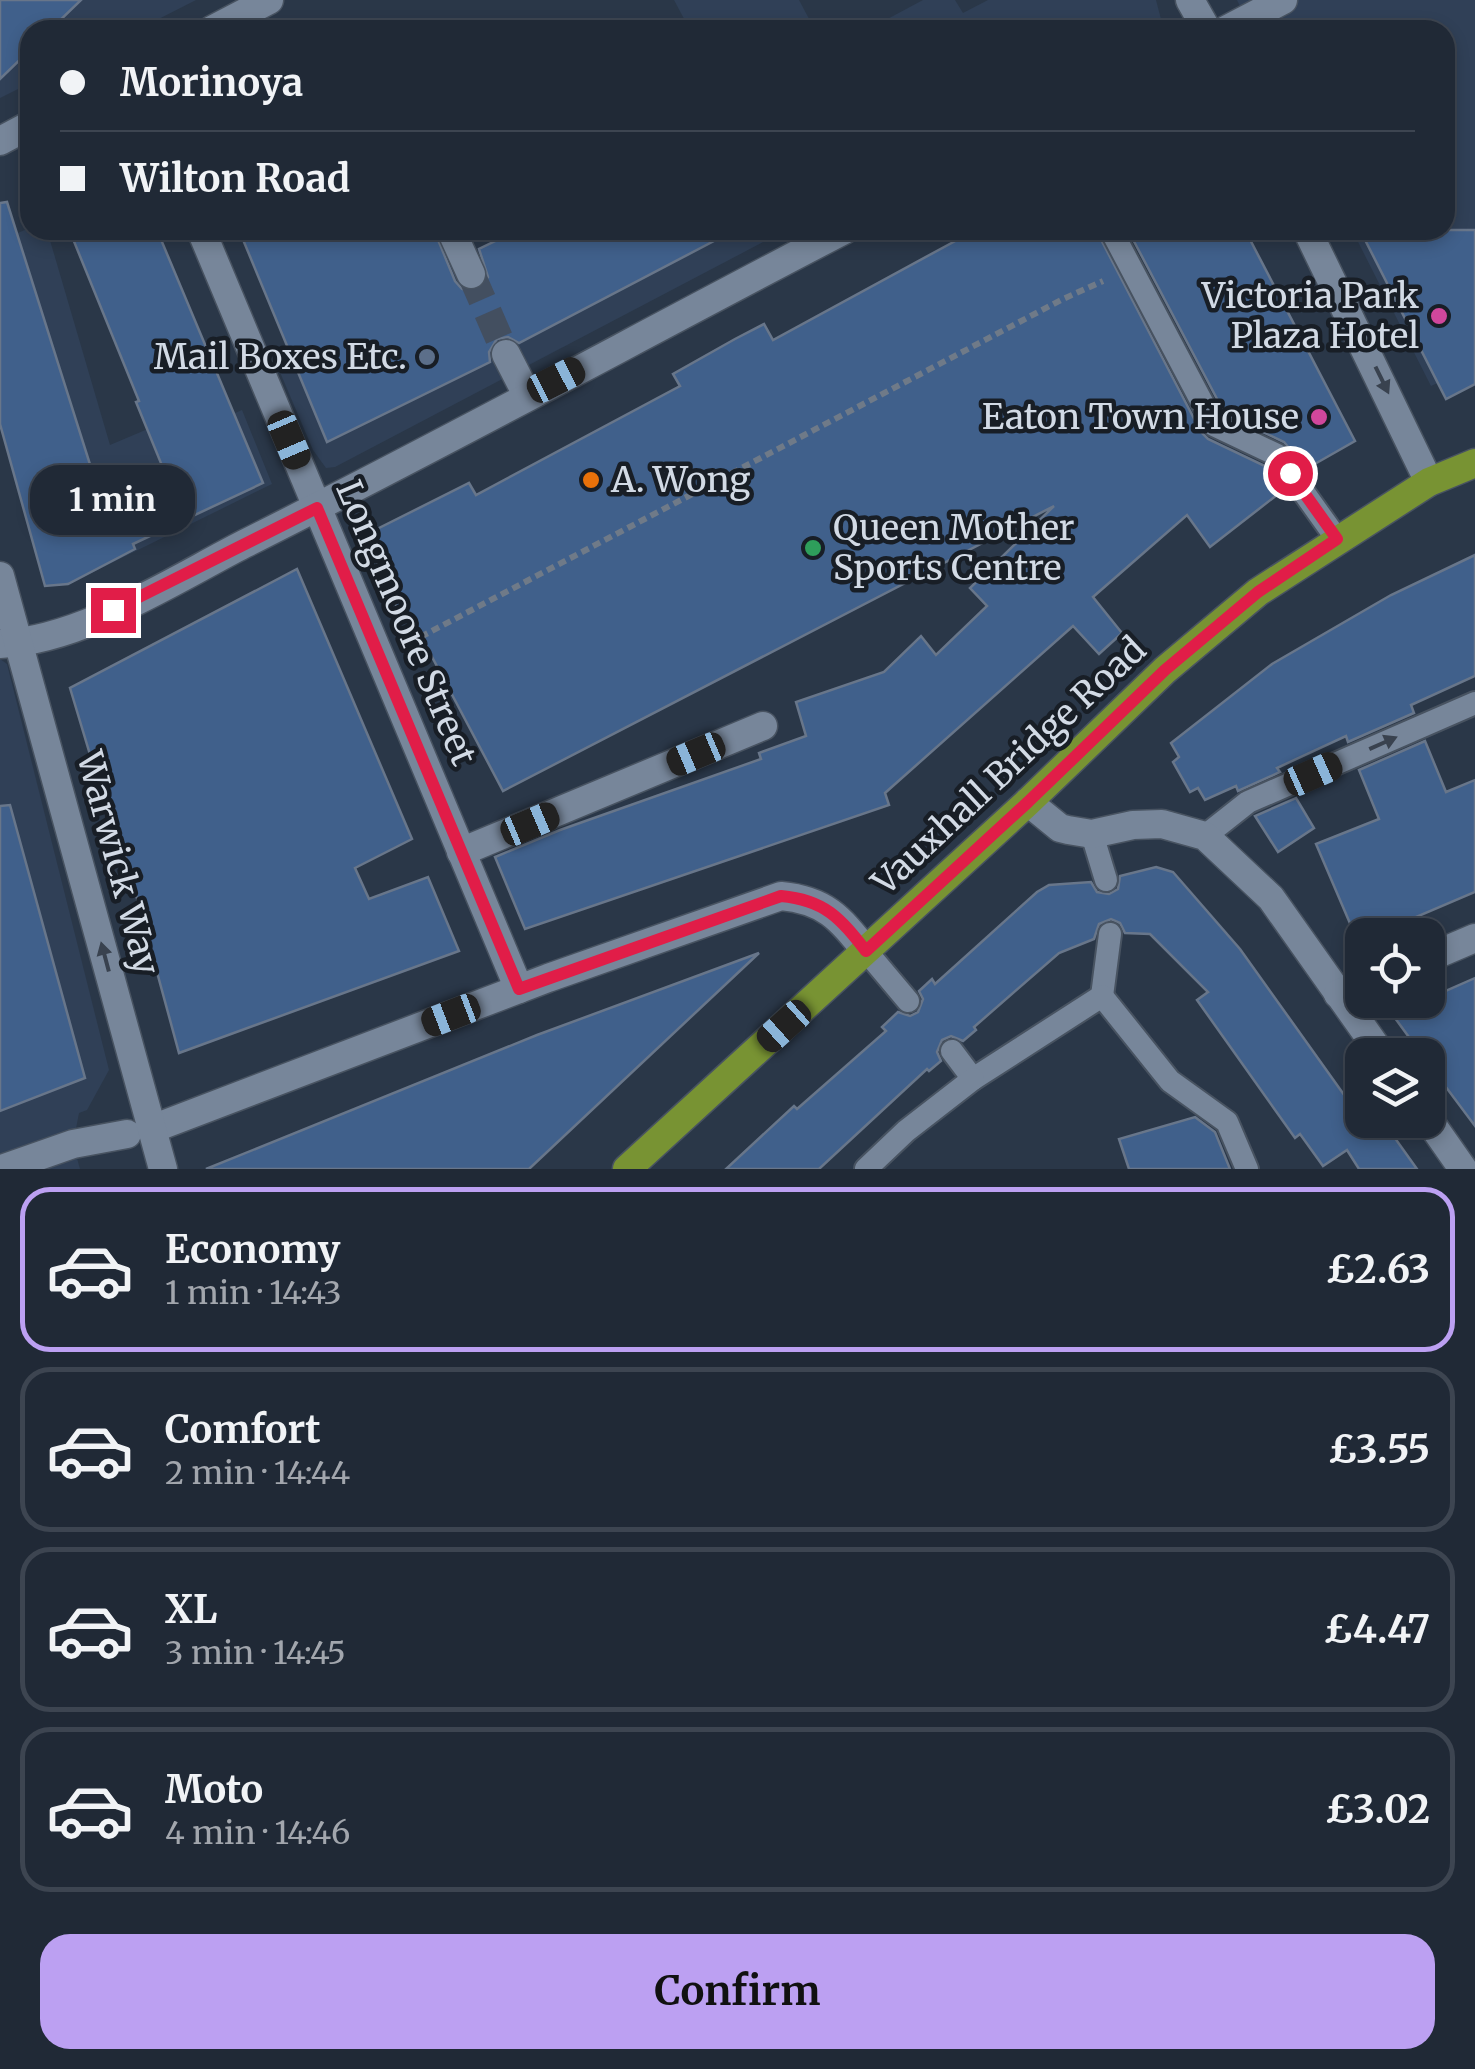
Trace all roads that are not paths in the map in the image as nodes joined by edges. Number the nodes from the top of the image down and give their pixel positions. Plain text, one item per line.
1 (269, 0) edge
2 (1283, 0) edge
3 (231, 20) edge
4 (1245, 20) edge
5 (205, 240) edge
6 (456, 240) edge
7 (825, 240) edge
8 (1116, 240) edge
9 (1312, 240) edge
10 (471, 274) tunnel mouth
11 (506, 354) tunnel mouth
12 (527, 395) junction
13 (1475, 463) edge
14 (1429, 482) junction
15 (317, 508) junction
16 (1337, 539) junction
17 (0, 576) edge
18 (9, 643) edge
19 (1475, 703) edge
20 (764, 726) dead end
21 (1028, 802) junction
22 (1092, 834) junction
23 (1204, 836) junction
24 (461, 852) junction
25 (1106, 880) dead end
26 (1110, 934) dead end
27 (1475, 938) edge
28 (866, 951) junction
29 (1445, 951) edge
30 (1345, 984) edge
31 (519, 989) junction
32 (1102, 996) junction
33 (908, 1001) dead end
34 (952, 1050) dead end
35 (973, 1079) junction
36 (140, 1132) junction
37 (1441, 1138) edge
38 (2, 1169) edge
39 (163, 1169) edge
40 (627, 1169) edge
41 (866, 1169) edge
42 (1247, 1169) edge
43 (1463, 1169) edge

1 - 3 street
2 - 4 street
5 - 15 street, Longmoore Street
6 - 10 street
7 - 12 street
8 - 16 lane
9 -> 14 street
11 - 12 street
12 - 15 street
13 - 14 highway, Vauxhall Bridge Road
14 - 16 highway, Vauxhall Bridge Road
15 - 18 street
15 - 24 street, Longmoore Street
16 - 21 highway, Vauxhall Bridge Road
17 - 18 street, Warwick Way
36 -> 18 street, Warwick Way
23 -> 19 lane
20 - 24 street
21 - 22 street
21 - 28 highway, Vauxhall Bridge Road
22 - 23 street
22 - 25 lane
23 - 30 street
24 - 31 street, Longmoore Street
26 - 32 lane
27 - 29 street
28 - 31 street
28 - 33 lane
28 - 40 highway, Vauxhall Bridge Road
31 - 36 street
32 - 35 lane
32 - 42 lane
34 - 35 lane
35 - 41 lane
36 - 38 street
36 - 39 street, Warwick Way
37 - 43 street

